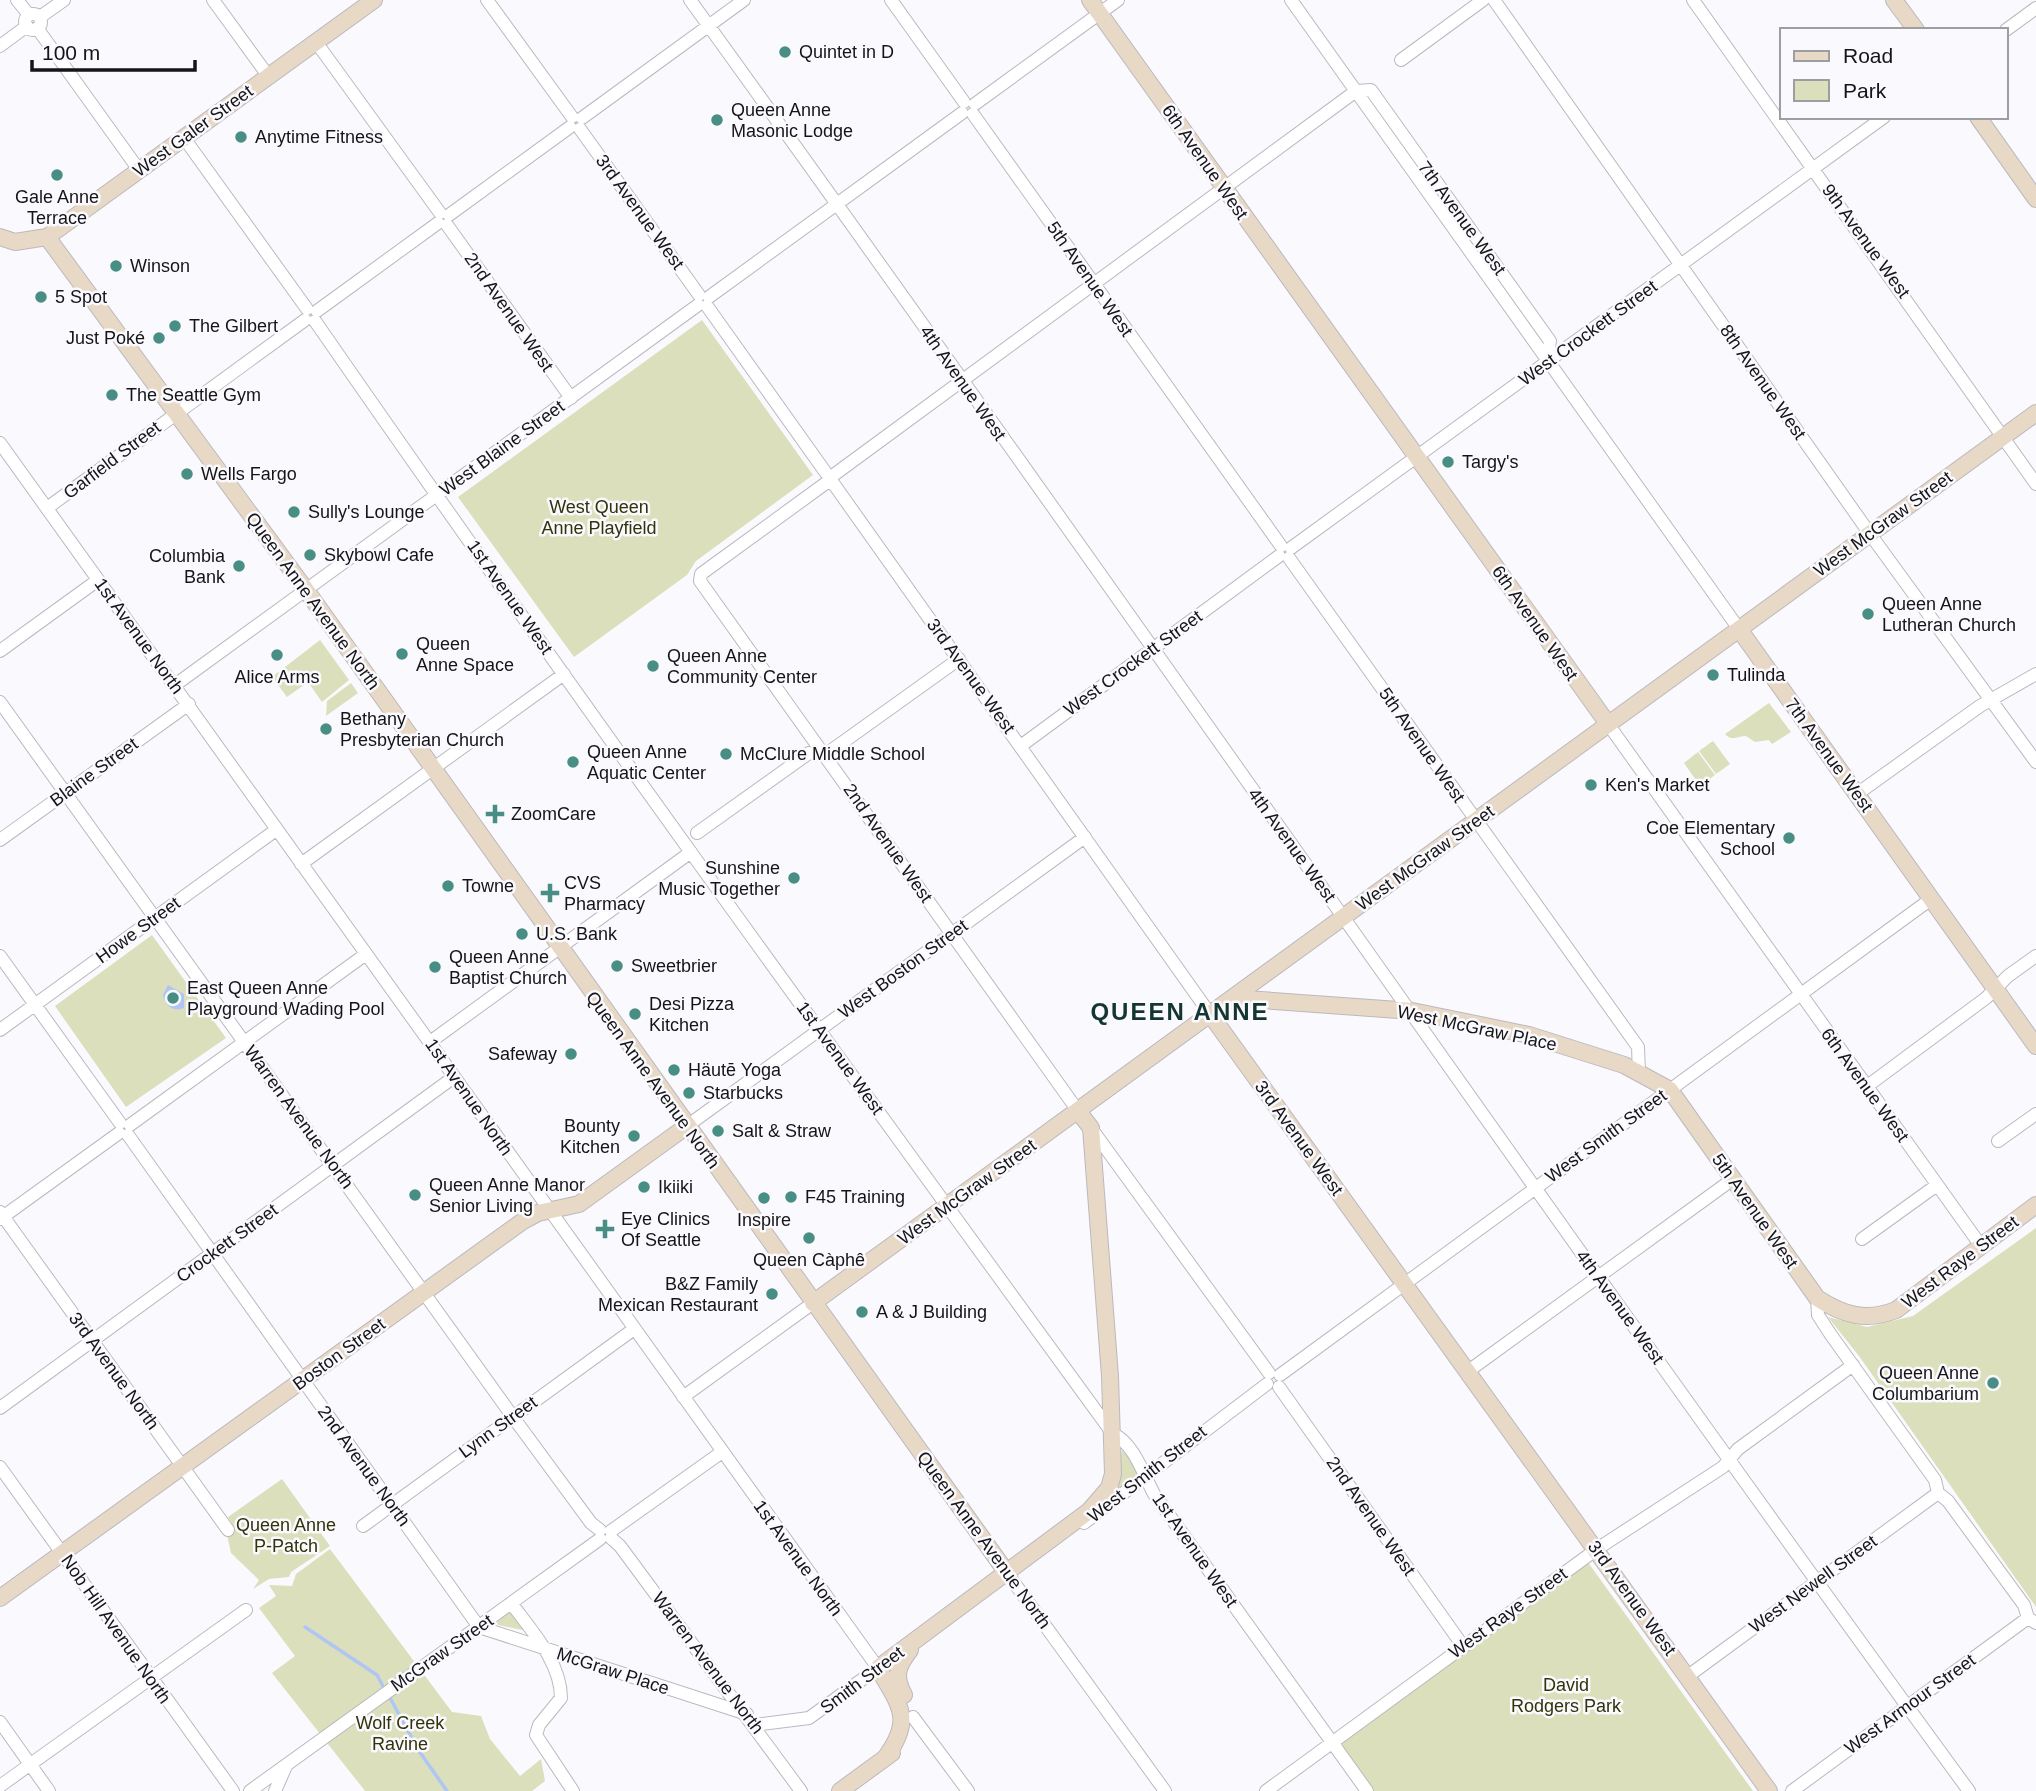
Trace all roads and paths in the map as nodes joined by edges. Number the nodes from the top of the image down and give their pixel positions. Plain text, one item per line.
1 (17, 0) edge
2 (64, 0) edge
3 (213, 0) edge
4 (374, 0) edge
5 (487, 0) edge
6 (690, 0) edge
7 (744, 0) edge
8 (891, 0) edge
9 (1118, 0) edge
10 (1291, 0) edge
11 (1483, 0) edge
12 (1493, 0) edge
13 (1693, 0) edge
14 (1895, 0) edge
15 (1095, 7) edge
16 (2036, 8) edge
17 (33, 22) junction
18 (708, 26) junction
19 (1915, 28) edge
20 (2008, 29) edge
21 (316, 42) junction
22 (0, 46) edge
23 (1401, 60) dead end
24 (269, 76) junction
25 (1356, 91) junction
26 (968, 108) junction
27 (1881, 119) edge
28 (1979, 119) edge
29 (576, 123) junction
30 (184, 138) junction
31 (1814, 169) junction
32 (139, 170) junction
33 (1223, 187) junction
34 (2036, 199) edge
35 (836, 205) junction
36 (443, 219) junction
37 (0, 237) edge
38 (47, 237) junction
39 (1681, 265) junction
40 (1093, 284) junction
41 (703, 301) junction
42 (311, 315) junction
43 (1546, 363) junction
44 (962, 380) junction
45 (571, 398) junction
46 (177, 412) junction
47 (2036, 413) edge
48 (2003, 437) junction
49 (0, 443) edge
50 (1417, 457) junction
51 (4, 458) edge
52 (830, 478) junction
53 (2036, 484) edge
54 (439, 495) junction
55 (47, 508) junction
56 (1870, 534) junction
57 (1285, 552) junction
58 (98, 580) junction
59 (306, 590) junction
60 (1739, 629) junction
61 (1152, 649) junction
62 (0, 651) edge
63 (958, 659) junction
64 (564, 674) junction
65 (2036, 674) edge
66 (175, 685) junction
67 (1993, 700) junction
68 (0, 702) edge
69 (189, 704) junction
70 (1608, 724) junction
71 (1021, 745) junction
72 (809, 753) dead end
73 (825, 755) junction
74 (2036, 762) edge
75 (433, 769) junction
76 (65, 794) junction
77 (1857, 794) junction
78 (1475, 821) junction
79 (276, 830) junction
80 (697, 833) dead end
81 (1085, 837) junction
82 (0, 840) edge
83 (691, 852) junction
84 (301, 864) junction
85 (1931, 899) junction
86 (156, 917) junction
87 (1344, 917) junction
88 (952, 934) junction
89 (559, 948) junction
90 (366, 954) junction
91 (0, 956) edge
92 (2036, 956) edge
93 (1996, 988) junction
94 (1800, 994) junction
95 (1233, 998) junction
96 (36, 1005) junction
97 (1412, 1012) junction
98 (1210, 1014) junction
99 (819, 1029) junction
100 (0, 1030) edge
101 (245, 1042) junction
102 (430, 1042) junction
103 (2036, 1046) edge
104 (1639, 1073) junction
105 (454, 1077) junction
106 (1867, 1087) junction
107 (1670, 1090) junction
108 (1078, 1111) junction
109 (2036, 1114) edge
110 (687, 1126) junction
111 (1091, 1128) junction
112 (124, 1129) junction
113 (1998, 1141) dead end
114 (333, 1166) junction
115 (1733, 1179) junction
116 (1937, 1185) junction
117 (1536, 1187) junction
118 (2036, 1205) edge
119 (946, 1206) junction
120 (550, 1211) junction
121 (1, 1216) edge
122 (1862, 1240) dead end
123 (1981, 1246) junction
124 (213, 1253) junction
125 (1599, 1278) junction
126 (1403, 1284) junction
127 (424, 1292) junction
128 (1817, 1298) junction
129 (813, 1303) junction
130 (1882, 1315) joint
131 (634, 1329) junction
132 (92, 1341) junction
133 (1853, 1365) junction
134 (1467, 1372) junction
135 (303, 1380) junction
136 (1274, 1380) junction
137 (683, 1397) junction
138 (0, 1408) edge
139 (513, 1417) junction
140 (1112, 1434) junction
141 (722, 1452) junction
142 (1730, 1459) junction
143 (0, 1466) edge
144 (182, 1466) junction
145 (1144, 1475) junction
146 (1938, 1493) junction
147 (392, 1505) junction
148 (363, 1526) dead end
149 (228, 1530) dead end
150 (606, 1534) junction
151 (1059, 1536) junction
152 (1597, 1549) junction
153 (62, 1553) junction
154 (1007, 1573) junction
155 (1816, 1581) junction
156 (0, 1598) edge
157 (511, 1603) junction
158 (246, 1609) dead end
159 (2032, 1621) edge
160 (479, 1627) junction
161 (926, 1633) junction
162 (1463, 1646) junction
163 (545, 1648) junction
164 (878, 1668) junction
165 (1688, 1676) junction
166 (150, 1678) junction
167 (1907, 1706) junction
168 (913, 1717) junction
169 (751, 1720) junction
170 (0, 1722) edge
171 (1332, 1742) junction
172 (885, 1758) junction
173 (288, 1763) junction
174 (30, 1764) junction
175 (0, 1786) edge
176 (49, 1791) edge
177 (233, 1791) edge
178 (250, 1791) edge
179 (275, 1791) edge
180 (573, 1791) edge
181 (801, 1791) edge
182 (840, 1791) edge
183 (968, 1791) edge
184 (1165, 1791) edge
185 (1266, 1791) edge
186 (1367, 1791) edge
187 (1769, 1791) edge
188 (1792, 1791) edge
189 (1969, 1791) edge

1 - 17 street
2 - 17 street
3 - 24 street
4 - 21 street, West Galer Street
5 - 29 street, 3rd Avenue West
6 - 18 street, 4th Avenue West
7 - 18 street, Garfield Street
8 - 26 street, 5th Avenue West
9 - 15 street, West Blaine Street
10 - 25 street, 7th Avenue West
11 - 23 street
12 - 39 street, 8th Avenue West
13 - 31 street, 9th Avenue West
14 - 19 street
15 - 26 street, West Blaine Street
15 - 33 street, 6th Avenue West
16 - 20 street
17 - 22 street
17 - 32 street
18 - 29 street, Garfield Street
18 - 35 street, 4th Avenue West
21 - 24 street, West Galer Street
21 - 36 street, 2nd Avenue West
24 - 30 street, West Galer Street
25 - 33 street
25 - 43 street, 7th Avenue West
26 - 35 street, West Blaine Street
26 - 40 street, 5th Avenue West
27 - 31 street, West Crockett Street
28 - 34 street
29 - 36 street, Garfield Street
29 - 41 street, 3rd Avenue West
30 - 32 street, West Galer Street
30 - 42 street, 1st Avenue West
31 - 39 street, West Crockett Street
31 - 48 street, 9th Avenue West
32 - 38 street, West Galer Street
33 - 40 street
33 - 50 street, 6th Avenue West
35 - 41 street, West Blaine Street
35 - 44 street, 4th Avenue West
36 - 42 street, Garfield Street
36 - 45 street, 2nd Avenue West
37 - 38 street
38 - 46 street, Queen Anne Avenue North
39 - 43 street, West Crockett Street
39 - 56 street, 8th Avenue West
40 - 44 street
40 - 57 street, 5th Avenue West
41 - 45 street, West Blaine Street
41 - 52 street, 3rd Avenue West
42 - 46 street, Garfield Street
42 - 54 street, 1st Avenue West
43 - 50 street, West Crockett Street
43 - 60 street, 7th Avenue West
44 - 52 street
44 - 61 street, 4th Avenue West
45 - 54 street, West Blaine Street
46 - 55 street, Garfield Street
46 - 59 street, Queen Anne Avenue North
47 - 48 street, West McGraw Street
48 - 53 street, 9th Avenue West
48 - 56 street, West McGraw Street
49 - 51 street, 1st Avenue North
50 - 57 street, West Crockett Street
50 - 70 street, 6th Avenue West
51 - 55 street, 1st Avenue North
52 - 63 street, 3rd Avenue West
52 - 73 street, 2nd Avenue West
54 - 59 street, West Blaine Street
54 - 64 street, 1st Avenue West
55 - 58 street, 1st Avenue North
56 - 60 street, West McGraw Street
56 - 67 street, 8th Avenue West
57 - 61 street, West Crockett Street
57 - 78 street, 5th Avenue West
58 - 62 street
58 - 66 street, 1st Avenue North
59 - 66 street
59 - 75 street, Queen Anne Avenue North
60 - 70 street, West McGraw Street
60 - 77 street, 7th Avenue West
61 - 71 street, West Crockett Street
61 - 87 street, 4th Avenue West
63 - 71 street, 3rd Avenue West
63 - 73 street
64 - 75 street
64 - 83 street, 1st Avenue West
65 - 67 street
66 - 69 street, 1st Avenue North
67 - 74 street, 8th Avenue West
67 - 77 street
68 - 76 street, Warren Avenue North
69 - 76 street, Blaine Street
69 - 79 street, 1st Avenue North
70 - 78 street, West McGraw Street
70 - 94 street, 6th Avenue West
71 - 81 street, 3rd Avenue West
72 - 80 street
73 - 88 street, 2nd Avenue West
75 - 84 street
75 - 89 street, Queen Anne Avenue North
76 - 82 street, Blaine Street
76 - 86 street, Warren Avenue North
77 - 85 street, 7th Avenue West
78 - 87 street, West McGraw Street
78 - 104 street, 5th Avenue West
79 - 84 street, 1st Avenue North
79 - 86 street, Howe Street
81 - 88 street, West Boston Street
81 - 98 street, 3rd Avenue West
83 - 89 street
83 - 99 street, 1st Avenue West
84 - 90 street, 1st Avenue North
85 - 93 street, 7th Avenue West
85 - 94 street, West Smith Street
86 - 96 street, Howe Street
86 - 101 street, Warren Avenue North
87 - 95 street, West McGraw Street
87 - 97 street, 4th Avenue West
88 - 99 street, West Boston Street
88 - 108 street, 2nd Avenue West
89 - 102 street
89 - 110 street, Queen Anne Avenue North
90 - 101 street
90 - 102 street, 1st Avenue North
91 - 96 street, 2nd Avenue North
92 - 93 street
93 - 103 street, 7th Avenue West
93 - 106 street
94 - 106 street, 6th Avenue West
94 - 107 street, West Smith Street
95 - 97 street, West McGraw Place
95 - 98 street, West McGraw Street
96 - 100 street, Howe Street
96 - 112 street, 2nd Avenue North
97 - 104 street, West McGraw Place
97 - 117 street, 4th Avenue West
98 - 108 street, West McGraw Street
98 - 126 street, 3rd Avenue West
99 - 110 street, West Boston Street
99 - 119 street, 1st Avenue West
101 - 112 street
101 - 114 street, Warren Avenue North
102 - 105 street, 1st Avenue North
104 - 107 street, West McGraw Place
105 - 114 street, Crockett Street
105 - 120 street, 1st Avenue North
106 - 116 street, 6th Avenue West
107 - 115 street, 5th Avenue West
107 - 117 street, West Smith Street
108 - 111 street
108 - 119 street, West McGraw Street
109 - 113 street
110 - 120 street, Boston Street
110 - 129 street, Queen Anne Avenue North
111 - 136 street, 2nd Avenue West
111 - 140 street
112 - 121 street
112 - 124 street, 2nd Avenue North
114 - 124 street, Crockett Street
114 - 127 street, Warren Avenue North
115 - 125 street
115 - 128 street, 5th Avenue West
116 - 122 street
116 - 123 street, 6th Avenue West
117 - 125 street, 4th Avenue West
117 - 126 street, West Smith Street
118 - 123 street, West Raye Street
119 - 129 street, West McGraw Street
119 - 140 street, 1st Avenue West
120 - 127 street, Boston Street
120 - 131 street, 1st Avenue North
121 - 132 street, 3rd Avenue North
123 - 130 street, West Raye Street
124 - 132 street, Crockett Street
124 - 135 street, 2nd Avenue North
125 - 134 street
125 - 142 street, 4th Avenue West
126 - 134 street, 3rd Avenue West
126 - 136 street, West Smith Street
127 - 135 street, Boston Street
127 - 139 street, Warren Avenue North
128 - 130 street, 5th Avenue West
128 - 133 street, 5th Avenue West
129 - 137 street
129 - 154 street, Queen Anne Avenue North
131 - 137 street, 1st Avenue North
131 - 139 street, Lynn Street
132 - 138 street, Crockett Street
132 - 144 street, 3rd Avenue North
133 - 142 street, West Raye Street
133 - 146 street, 5th Avenue West
134 - 152 street, 3rd Avenue West
135 - 144 street, Boston Street
135 - 147 street, 2nd Avenue North
136 - 145 street, West Smith Street
136 - 162 street, 2nd Avenue West
137 - 141 street, 1st Avenue North
139 - 147 street, Lynn Street
139 - 150 street, Warren Avenue North
140 - 145 street, 1st Avenue West
140 - 151 street, West Smith Street
141 - 150 street, McGraw Street
141 - 164 street, 1st Avenue North
142 - 152 street, West Raye Street
142 - 155 street, 4th Avenue West
143 - 153 street, Nob Hill Avenue North
144 - 149 street, 3rd Avenue North
144 - 153 street, Boston Street
145 - 151 street, West Smith Street
145 - 171 street, 1st Avenue West
146 - 155 street, West Newell Street
146 - 159 street, 5th Avenue West
147 - 148 street, Lynn Street
147 - 160 street, 2nd Avenue North
150 - 157 street, McGraw Street
150 - 169 street, Warren Avenue North
151 - 154 street, West Smith Street
152 - 162 street, West Raye Street
152 - 165 street, 3rd Avenue West
153 - 156 street, Boston Street
153 - 166 street, Nob Hill Avenue North
154 - 161 street, Smith Street
154 - 184 street, Queen Anne Avenue North
155 - 165 street, West Newell Street
155 - 167 street, 4th Avenue West
157 - 160 street, McGraw Street
157 - 163 street
158 - 166 street
159 - 167 street, West Armour Street
160 - 163 street, McGraw Place
160 - 173 street, McGraw Street
161 - 164 street, Smith Street
161 - 168 street, Smith Street
162 - 171 street, West Raye Street
163 - 169 street, McGraw Place
163 - 180 street
164 - 169 street, Smith Street
164 - 172 street, 1st Avenue North
165 - 187 street, 3rd Avenue West
166 - 174 street
166 - 177 street, Nob Hill Avenue North
167 - 188 street, West Armour Street
167 - 189 street, 4th Avenue West
168 - 172 street
168 - 183 street
169 - 181 street, Warren Avenue North
170 - 174 street
171 - 185 street, West Raye Street
171 - 186 street, 1st Avenue West
172 - 182 street
173 - 178 street, McGraw Street
173 - 179 street
174 - 175 street
174 - 176 street

